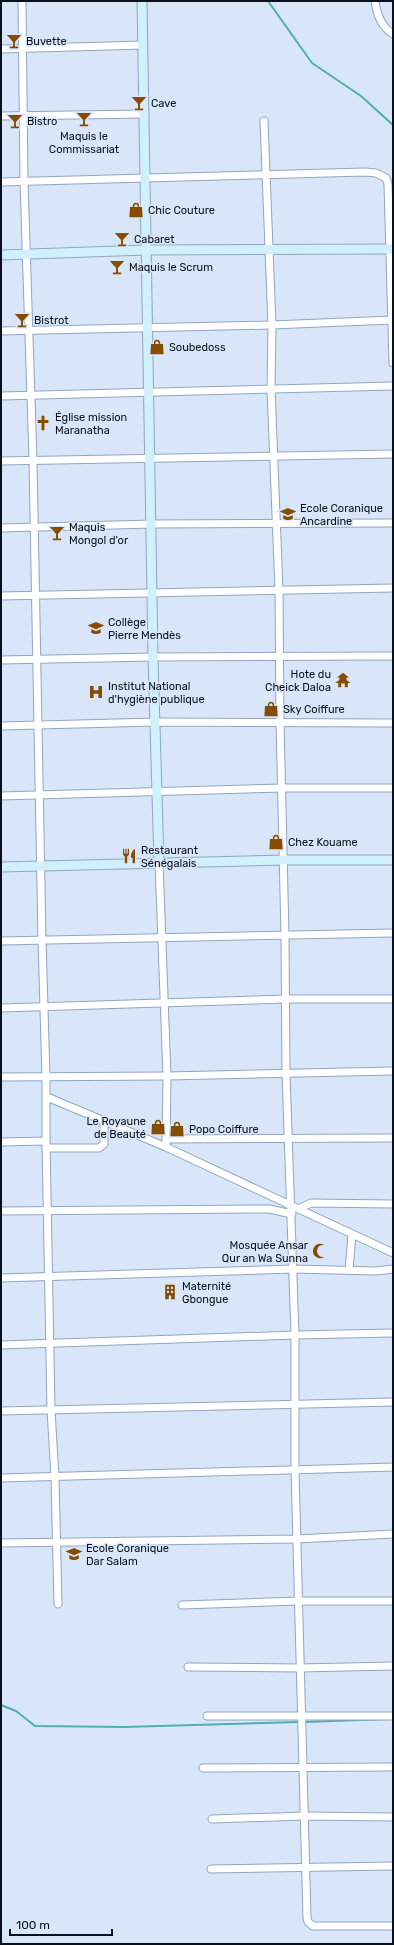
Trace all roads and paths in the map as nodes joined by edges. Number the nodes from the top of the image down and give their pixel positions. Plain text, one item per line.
1 (22, 1) edge
2 (142, 1) edge
3 (375, 1) edge
4 (393, 34) edge
5 (143, 45) junction
6 (23, 48) junction
7 (1, 49) edge
8 (144, 114) junction
9 (23, 115) junction
10 (1, 116) edge
11 (264, 121) dead end
12 (267, 176) junction
13 (145, 178) junction
14 (1, 182) edge
15 (24, 182) junction
16 (392, 248) edge
17 (268, 249) junction
18 (147, 250) junction
19 (27, 254) junction
20 (1, 255) edge
21 (392, 320) edge
22 (272, 325) junction
23 (148, 328) junction
24 (29, 330) junction
25 (1, 331) edge
26 (393, 362) edge
27 (393, 386) edge
28 (271, 390) junction
29 (150, 394) junction
30 (30, 395) junction
31 (1, 396) edge
32 (393, 454) edge
33 (275, 456) junction
34 (151, 458) junction
35 (33, 460) junction
36 (1, 461) edge
37 (276, 523) junction
38 (393, 523) edge
39 (152, 524) junction
40 (34, 527) junction
41 (1, 528) edge
42 (393, 588) edge
43 (279, 590) junction
44 (154, 592) junction
45 (35, 595) junction
46 (1, 596) edge
47 (279, 656) junction
48 (393, 656) edge
49 (154, 657) junction
50 (37, 659) junction
51 (1, 660) edge
52 (156, 722) junction
53 (280, 722) junction
54 (393, 723) edge
55 (38, 725) junction
56 (1, 726) edge
57 (283, 788) junction
58 (393, 788) edge
59 (158, 791) junction
60 (1, 796) edge
61 (39, 796) junction
62 (284, 860) junction
63 (393, 860) edge
64 (159, 863) junction
65 (40, 866) junction
66 (1, 867) edge
67 (393, 933) edge
68 (285, 936) junction
69 (160, 937) junction
70 (42, 940) junction
71 (1, 941) edge
72 (286, 999) junction
73 (393, 999) edge
74 (164, 1004) junction
75 (1, 1008) edge
76 (44, 1008) junction
77 (393, 1071) edge
78 (286, 1073) junction
79 (166, 1076) junction
80 (1, 1077) edge
81 (46, 1077) junction
82 (47, 1097) junction
83 (104, 1121) junction
84 (393, 1138) edge
85 (166, 1139) junction
86 (289, 1140) junction
87 (1, 1142) edge
88 (46, 1145) junction
89 (166, 1147) junction
90 (393, 1204) edge
91 (47, 1210) junction
92 (294, 1210) junction
93 (1, 1211) edge
94 (352, 1234) junction
95 (393, 1253) edge
96 (293, 1269) junction
97 (393, 1269) edge
98 (349, 1270) junction
99 (48, 1277) junction
100 (1, 1278) edge
101 (393, 1333) edge
102 (296, 1334) junction
103 (50, 1343) junction
104 (1, 1345) edge
105 (393, 1402) edge
106 (294, 1404) junction
107 (51, 1410) junction
108 (1, 1411) edge
109 (393, 1467) edge
110 (295, 1470) junction
111 (54, 1477) junction
112 (1, 1478) edge
113 (393, 1534) edge
114 (297, 1539) junction
115 (56, 1541) junction
116 (1, 1543) edge
117 (299, 1601) junction
118 (393, 1601) edge
119 (58, 1604) dead end
120 (182, 1604) dead end
121 (393, 1666) edge
122 (188, 1667) dead end
123 (299, 1668) junction
124 (207, 1716) dead end
125 (393, 1716) edge
126 (303, 1718) junction
127 (393, 1767) edge
128 (203, 1768) dead end
129 (303, 1768) junction
130 (304, 1816) junction
131 (393, 1817) edge
132 (212, 1819) dead end
133 (393, 1866) edge
134 (306, 1867) junction
135 (211, 1869) dead end
136 (393, 1926) edge

1 - 6 street
2 - 5 street
3 - 4 street
5 - 6 street
5 - 8 street
6 - 7 street
6 - 9 street
8 - 9 street
8 - 13 street
9 - 10 street
9 - 15 street
11 - 12 street
12 - 13 street
12 - 16 street
12 - 17 street
13 - 15 street
13 - 18 street
14 - 15 street
15 - 19 street
16 - 17 street
16 - 21 street
17 - 18 street
17 - 22 street
18 - 19 street
18 - 23 street
19 - 20 street
19 - 24 street
21 - 22 street
21 - 26 street
22 - 23 street
22 - 28 street
23 - 24 street
23 - 29 street
24 - 25 street
24 - 30 street
27 - 28 street
28 - 29 street
28 - 33 street
29 - 30 street
29 - 34 street
30 - 31 street
30 - 35 street
32 - 33 street
33 - 34 street
33 - 37 street
34 - 35 street
34 - 39 street
35 - 36 street
35 - 40 street
37 - 38 street
37 - 39 street
37 - 43 street
39 - 40 street
39 - 44 street
40 - 41 street
40 - 45 street
42 - 43 street
43 - 44 street
43 - 47 street
44 - 45 street
44 - 49 street
45 - 46 street
45 - 50 street
47 - 48 street
47 - 49 street
47 - 53 street
49 - 50 street
49 - 52 street
50 - 51 street
50 - 55 street
52 - 53 street
52 - 55 street
52 - 59 street
53 - 54 street
53 - 57 street
55 - 56 street
55 - 61 street
57 - 58 street
57 - 59 street
57 - 62 street
59 - 61 street
59 - 64 street
60 - 61 street
61 - 65 street
62 - 63 street
62 - 64 street
62 - 68 street
64 - 65 street
64 - 69 street
65 - 66 street
65 - 70 street
67 - 68 street
68 - 69 street
68 - 72 street
69 - 70 street
69 - 74 street
70 - 71 street
70 - 76 street
72 - 73 street
72 - 74 street
72 - 78 street
74 - 76 street
74 - 79 street
75 - 76 street
76 - 81 street
77 - 78 street
78 - 79 street
78 - 86 street
79 - 81 street
79 - 85 street
80 - 81 street
81 - 82 street
82 - 83 street
82 - 88 street
83 - 88 street
83 - 89 street
84 - 86 street
85 - 86 street
85 - 89 street
86 - 92 street
87 - 88 street
88 - 91 street
89 - 92 street
90 - 92 street
91 - 92 street
91 - 93 street
91 - 99 street
92 - 94 street
92 - 96 street
94 - 95 street
94 - 98 street
96 - 98 street
96 - 99 street
96 - 102 street
97 - 98 street
99 - 100 street
99 - 103 street
101 - 102 street
102 - 103 street
102 - 106 street
103 - 104 street
103 - 107 street
105 - 106 street
106 - 107 street
106 - 110 street
107 - 108 street
107 - 111 street
109 - 110 street
110 - 111 street
110 - 114 street
111 - 112 street
111 - 115 street
113 - 114 street
114 - 115 street
114 - 117 street
115 - 116 street
115 - 119 street
117 - 118 street
117 - 120 street
117 - 123 street
121 - 123 street
122 - 123 street
123 - 126 street
124 - 126 street
125 - 126 street
126 - 129 street
127 - 129 street
128 - 129 street
129 - 130 street
130 - 131 street
130 - 132 street
130 - 134 street
133 - 134 street
134 - 135 street
134 - 136 street

